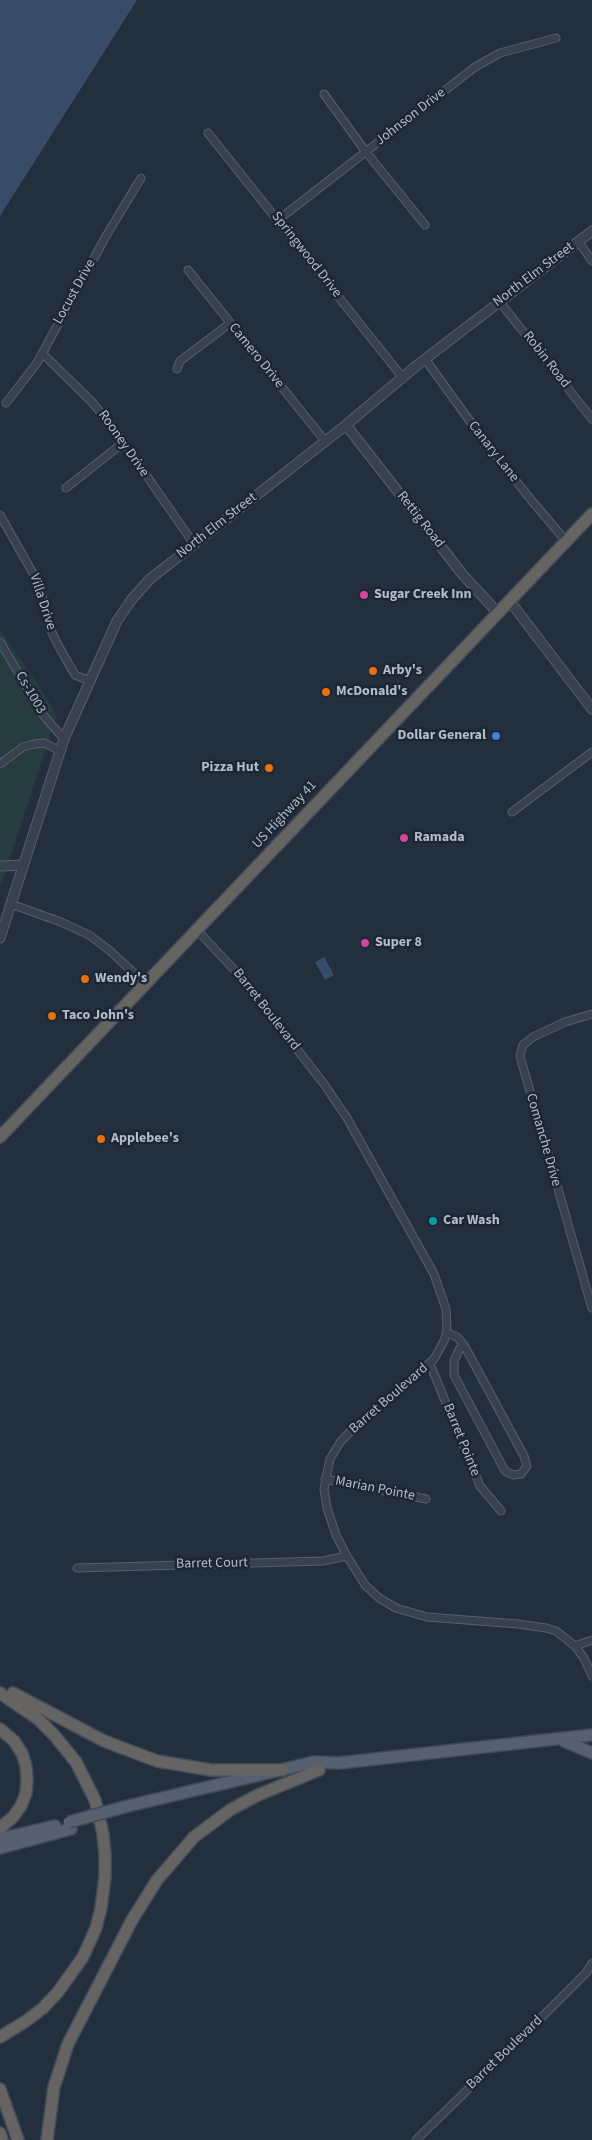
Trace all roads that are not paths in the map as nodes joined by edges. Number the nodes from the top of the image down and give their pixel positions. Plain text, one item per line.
1 (556, 38) dead end
2 (324, 94) dead end
3 (208, 133) dead end
4 (366, 152) junction
5 (141, 178) dead end
6 (278, 220) junction
7 (425, 225) dead end
8 (592, 231) edge
9 (578, 241) junction
10 (592, 261) edge
11 (188, 270) dead end
12 (499, 301) junction
13 (230, 324) junction
14 (42, 354) junction
15 (425, 359) junction
16 (177, 369) dead end
17 (403, 378) junction
18 (6, 403) dead end
19 (592, 419) edge
20 (346, 425) junction
21 (325, 441) junction
22 (124, 442) junction
23 (66, 488) dead end
24 (592, 514) edge
25 (0, 515) edge
26 (566, 541) junction
27 (194, 544) junction
28 (510, 600) junction
29 (498, 613) junction
30 (0, 642) edge
31 (90, 681) junction
32 (592, 709) edge
33 (64, 739) junction
34 (61, 751) junction
35 (592, 752) edge
36 (0, 764) edge
37 (512, 812) dead end
38 (22, 865) junction
39 (0, 866) edge
40 (11, 904) junction
41 (197, 930) junction
42 (0, 938) edge
43 (146, 984) junction
44 (592, 1014) edge
45 (0, 1137) edge
46 (592, 1308) edge
47 (446, 1332) junction
48 (464, 1345) junction
49 (430, 1364) junction
50 (325, 1479) junction
51 (426, 1499) dead end
52 (502, 1512) dead end
53 (347, 1556) junction
54 (77, 1568) dead end
55 (592, 1640) edge
56 (575, 1646) junction
57 (592, 1676) edge
58 (0, 1687) edge
59 (0, 1693) edge
60 (0, 1729) edge
61 (592, 1735) edge
62 (558, 1739) junction
63 (592, 1753) edge
64 (339, 1762) junction
65 (283, 1770) junction
66 (319, 1770) junction
67 (128, 1810) junction
68 (70, 1826) junction
69 (0, 1828) edge
70 (0, 1839) edge
71 (0, 1848) edge
72 (592, 1963) edge
73 (4, 2035) edge
74 (0, 2089) edge
75 (0, 2133) edge
76 (2, 2140) edge
77 (18, 2140) edge
78 (47, 2140) edge
79 (416, 2140) edge

1 - 4 street, Johnson Drive
2 - 4 street
3 - 6 street, Springwood Drive
4 - 6 street, Johnson Drive
4 - 7 street
5 - 14 street, Locust Drive
6 - 17 street, Springwood Drive
8 - 9 street, North Elm Street
9 - 10 street
9 - 12 street, North Elm Street
11 - 13 street, Camero Drive
12 - 15 street, North Elm Street
12 - 19 street, Robin Road
13 - 16 street
13 - 21 street, Camero Drive
14 - 18 street, Locust Drive
14 - 22 street, Rooney Drive
15 - 17 street, North Elm Street
15 - 26 street, Canary Lane
17 - 20 street, North Elm Street
20 - 21 street, North Elm Street
20 - 29 street, Rettig Road
21 - 27 street, North Elm Street
22 - 23 street
22 - 27 street, Rooney Drive
24 - 26 highway, US Highway 41
25 - 31 street, Villa Drive
26 - 28 highway, US Highway 41
27 - 31 street, North Elm Street
28 - 29 highway, US Highway 41
28 - 32 street
29 - 41 highway, US Highway 41
30 - 33 street, Cs-1003
31 - 33 street, North Elm Street
33 - 34 street, North Elm Street
34 - 36 street
34 - 38 street, North Elm Street
35 - 37 street
38 - 39 street
38 - 40 street, North Elm Street
40 - 42 street, North Elm Street
40 - 43 street
41 - 43 highway, US Highway 41
41 - 47 street, Barret Boulevard
43 - 45 highway, US Highway 41
44 - 46 street, Comanche Drive
47 - 48 street
47 - 49 street, Barret Boulevard
48 - 48 street
49 - 50 street, Barret Boulevard
49 - 52 street, Barret Pointe
50 - 51 street, Marian Pointe
50 - 53 street, Barret Boulevard
53 - 54 street, Barret Court
53 - 56 street, Barret Boulevard
55 - 56 street
56 - 57 street, Barret Boulevard
58 - 65 highway
59 - 73 highway
60 - 69 highway
61 - 62 main road
62 - 63 main road
62 - 64 main road
64 - 65 main road
64 - 66 main road
65 - 67 main road
66 - 67 main road
66 - 78 highway
67 - 68 main road
68 - 70 main road
68 - 71 main road
72 - 79 street, Barret Boulevard
74 - 77 highway
75 - 76 highway

